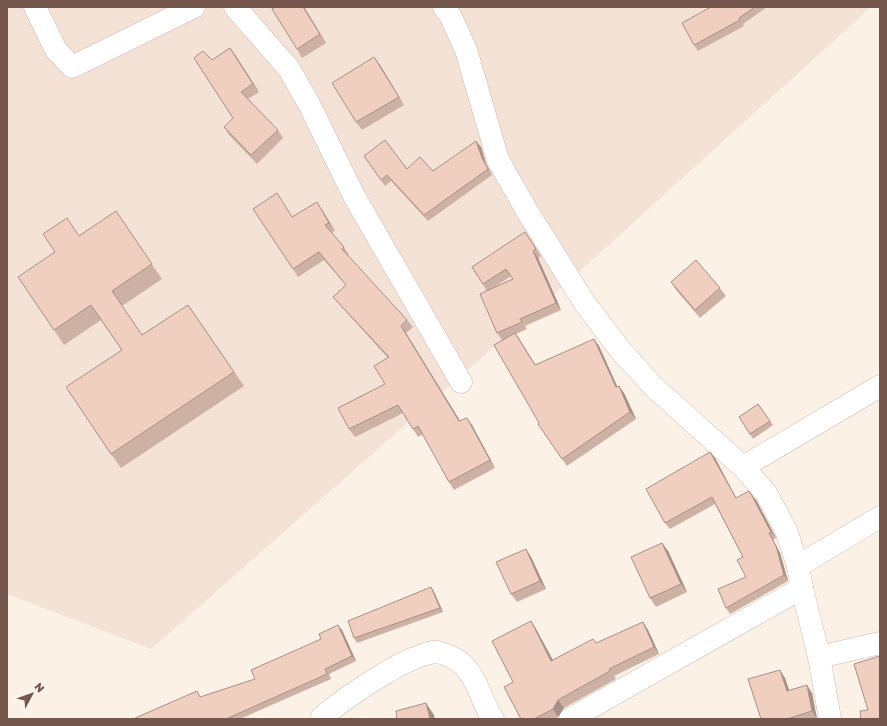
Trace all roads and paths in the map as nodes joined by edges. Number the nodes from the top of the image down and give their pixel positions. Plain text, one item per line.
1 (35, 7) edge
2 (194, 7) edge
3 (235, 7) edge
4 (444, 7) edge
5 (461, 382) dead end
6 (880, 386) edge
7 (743, 467) junction
8 (880, 517) edge
9 (798, 566) junction
10 (802, 588) junction
11 (880, 643) edge
12 (819, 656) junction
13 (322, 717) dead end
14 (493, 719) edge
15 (570, 719) edge
16 (830, 719) edge

1 - 2 street
3 - 5 street
4 - 7 street
6 - 7 street
7 - 9 street
8 - 9 street
9 - 10 street
10 - 12 street
10 - 15 street
11 - 12 street
12 - 16 street
13 - 14 street

